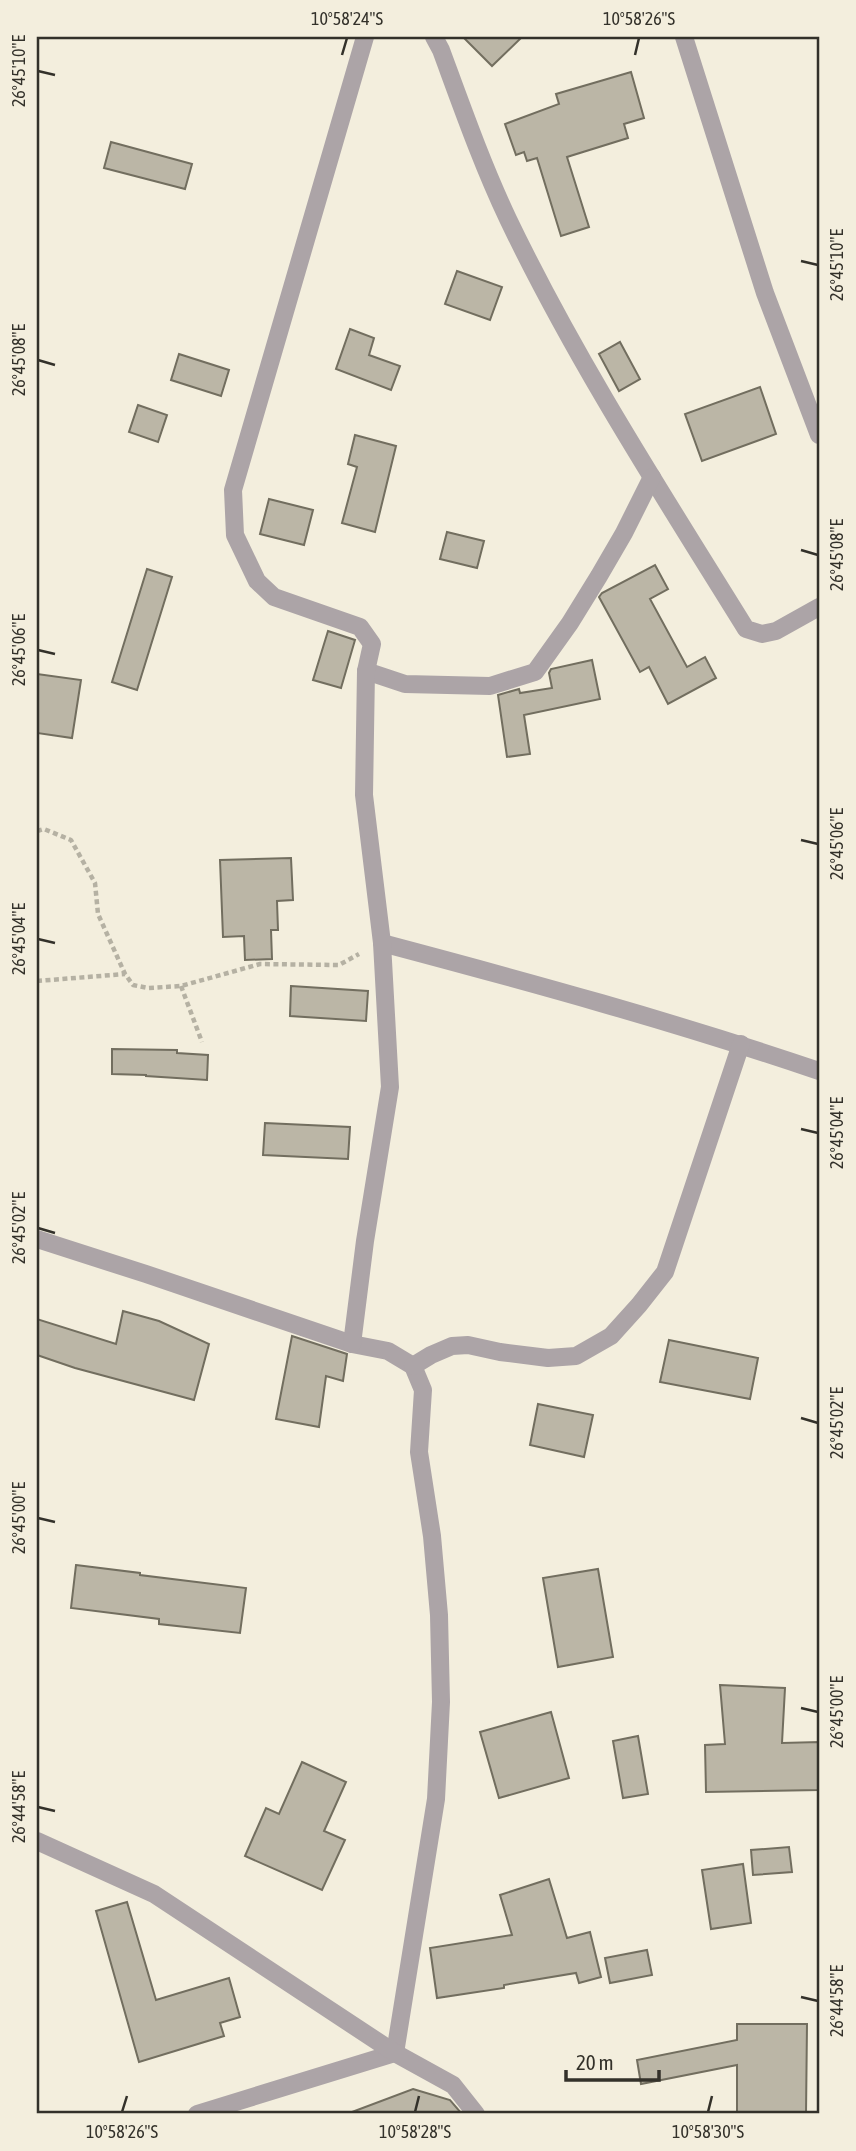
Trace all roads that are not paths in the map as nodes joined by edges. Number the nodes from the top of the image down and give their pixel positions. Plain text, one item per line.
1 (365, 37) edge
2 (434, 37) edge
3 (684, 37) edge
4 (819, 435) edge
5 (652, 477) junction
6 (819, 607) edge
7 (366, 671) junction
8 (382, 943) junction
9 (741, 1044) junction
10 (819, 1071) edge
11 (37, 1240) edge
12 (352, 1344) junction
13 (413, 1366) junction
14 (37, 1841) edge
15 (395, 2053) junction
16 (197, 2114) edge
17 (476, 2114) edge

1 - 7 street
2 - 5 street
3 - 4 street
5 - 6 street
5 - 7 street
7 - 8 street
8 - 9 street
8 - 12 street
9 - 10 street
9 - 13 street
11 - 12 street
12 - 13 street
13 - 15 street
14 - 15 street
15 - 16 street
15 - 17 street

